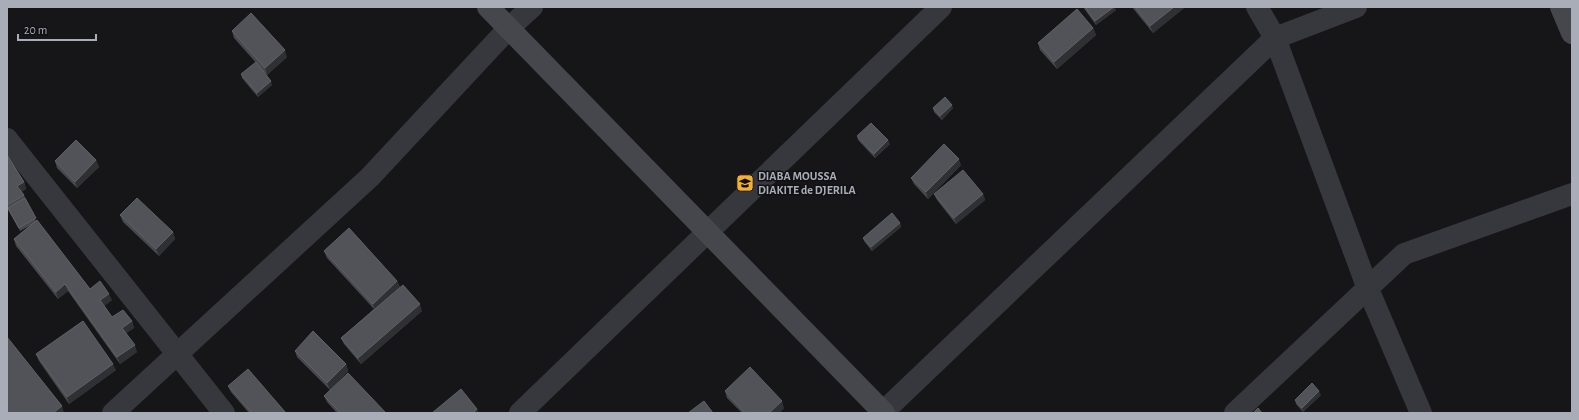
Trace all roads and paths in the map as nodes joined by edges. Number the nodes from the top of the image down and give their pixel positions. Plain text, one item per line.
1 (488, 7) edge
2 (532, 7) edge
3 (941, 7) edge
4 (1257, 7) edge
5 (1356, 7) edge
6 (1561, 7) edge
7 (509, 28) junction
8 (1572, 33) edge
9 (1275, 38) junction
10 (7, 139) edge
11 (1572, 194) edge
12 (708, 231) junction
13 (1368, 289) junction
14 (178, 355) junction
15 (113, 413) edge
16 (224, 413) edge
17 (520, 413) edge
18 (883, 413) edge
19 (1235, 413) edge
20 (1421, 413) edge

1 - 7 street
2 - 7 street
3 - 12 street
4 - 9 street
5 - 9 street
6 - 8 street
7 - 12 street
7 - 14 street
9 - 13 street
9 - 18 street
10 - 14 street
11 - 13 street
12 - 17 street
12 - 18 street
13 - 19 street
13 - 20 street
14 - 15 street
14 - 16 street

